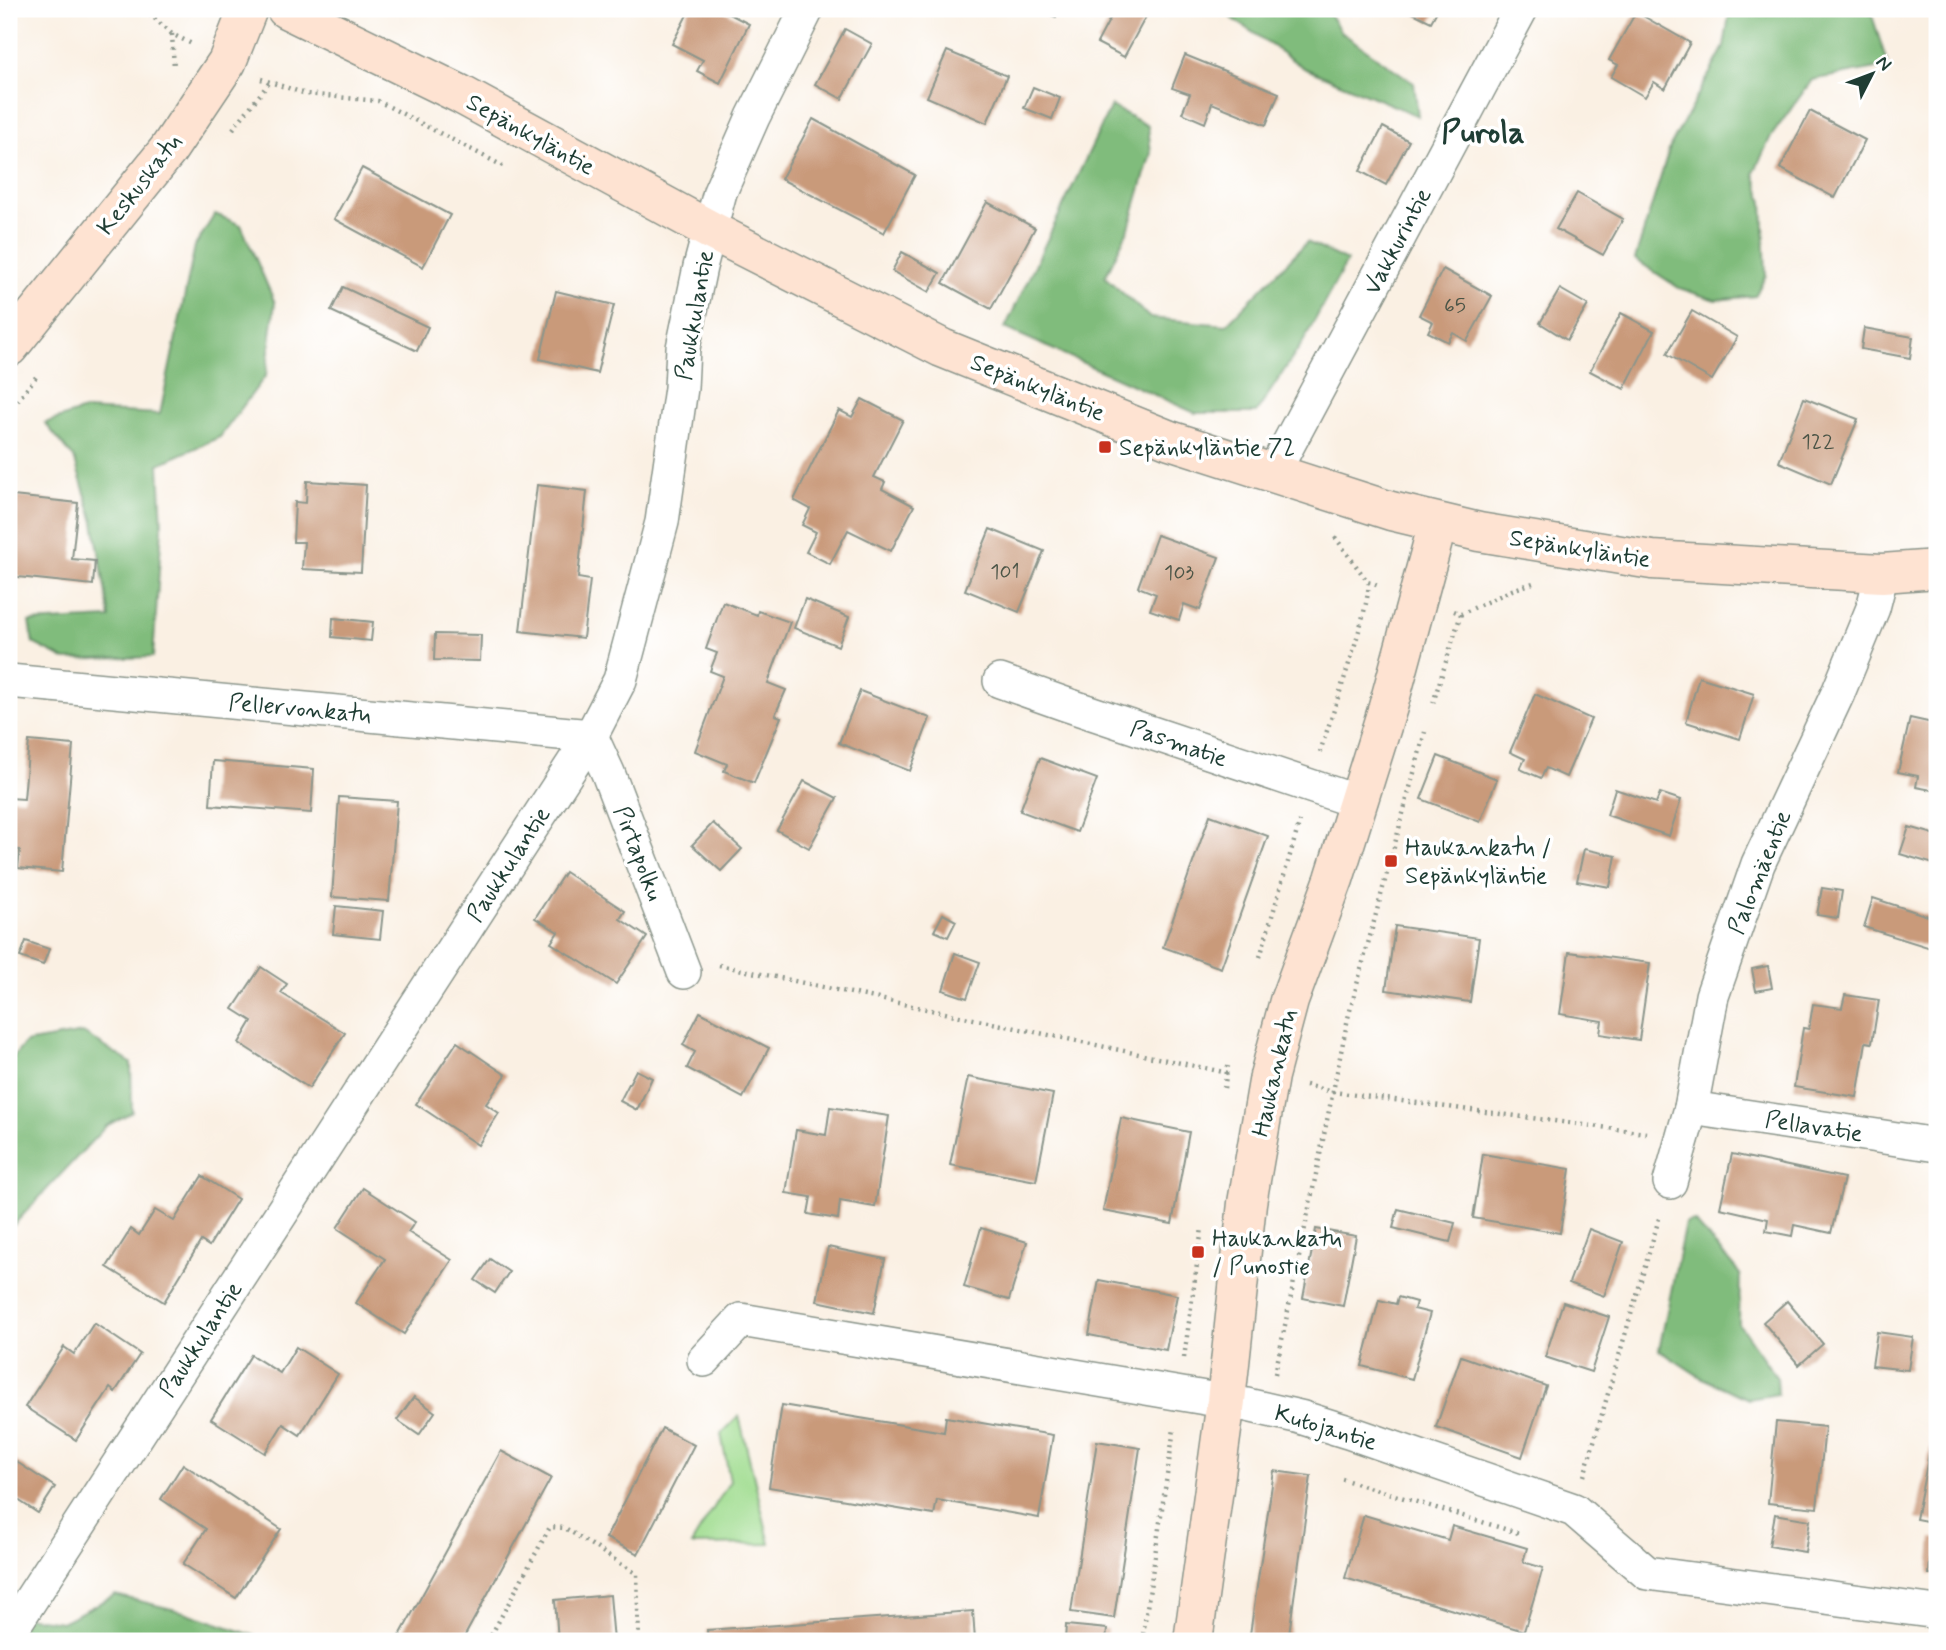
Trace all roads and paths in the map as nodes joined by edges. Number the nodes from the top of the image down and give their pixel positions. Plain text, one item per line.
1 (248, 9) edge
2 (286, 9) edge
3 (807, 9) edge
4 (1521, 9) edge
5 (710, 230) junction
6 (9, 347) edge
7 (1272, 473) junction
8 (1438, 523) junction
9 (1937, 569) edge
10 (1882, 573) junction
11 (1461, 614) dead end
12 (9, 681) edge
13 (1000, 681) dead end
14 (1431, 712) dead end
15 (1427, 724) dead end
16 (591, 736) junction
17 (1359, 802) junction
18 (681, 964) joint
19 (1269, 1076) junction
20 (1333, 1092) junction
21 (1686, 1123) junction
22 (1937, 1145) edge
23 (1670, 1182) joint
24 (704, 1360) dead end
25 (1226, 1401) junction
26 (1268, 1410) junction
27 (1342, 1479) dead end
28 (1574, 1510) junction
29 (1519, 1534) dead end
30 (1937, 1612) edge
31 (9, 1633) edge
32 (488, 1641) edge
33 (639, 1641) edge
34 (1193, 1641) edge

1 - 6 main road, Keskuskatu
2 - 5 main road, Sepänkyläntie
3 - 5 street, Paukkulantie
4 - 7 street, Vakkurintie
5 - 7 main road, Sepänkyläntie
5 - 16 street, Paukkulantie
7 - 8 main road, Sepänkyläntie
8 - 10 main road, Sepänkyläntie
8 - 17 main road, Haukankatu
9 - 10 main road, Sepänkyläntie
10 - 21 street, Palomäentie
11 - 14 path
12 - 16 street, Pellervonkatu
13 - 17 street, Pasmatie
15 - 20 path
16 - 18 street, Pirtapolku
16 - 31 street, Paukkulantie
17 - 19 main road, Haukankatu
18 - 19 path
19 - 20 path
19 - 25 main road, Haukankatu
20 - 21 path
20 - 26 path
21 - 22 street, Pellavatie
21 - 23 street, Palomäentie
23 - 28 path
24 - 25 street, Kutojantie
25 - 26 street, Kutojantie
25 - 34 main road, Haukankatu
26 - 28 street, Kutojantie
27 - 29 path
28 - 30 street, Kutojantie
32 - 33 path

